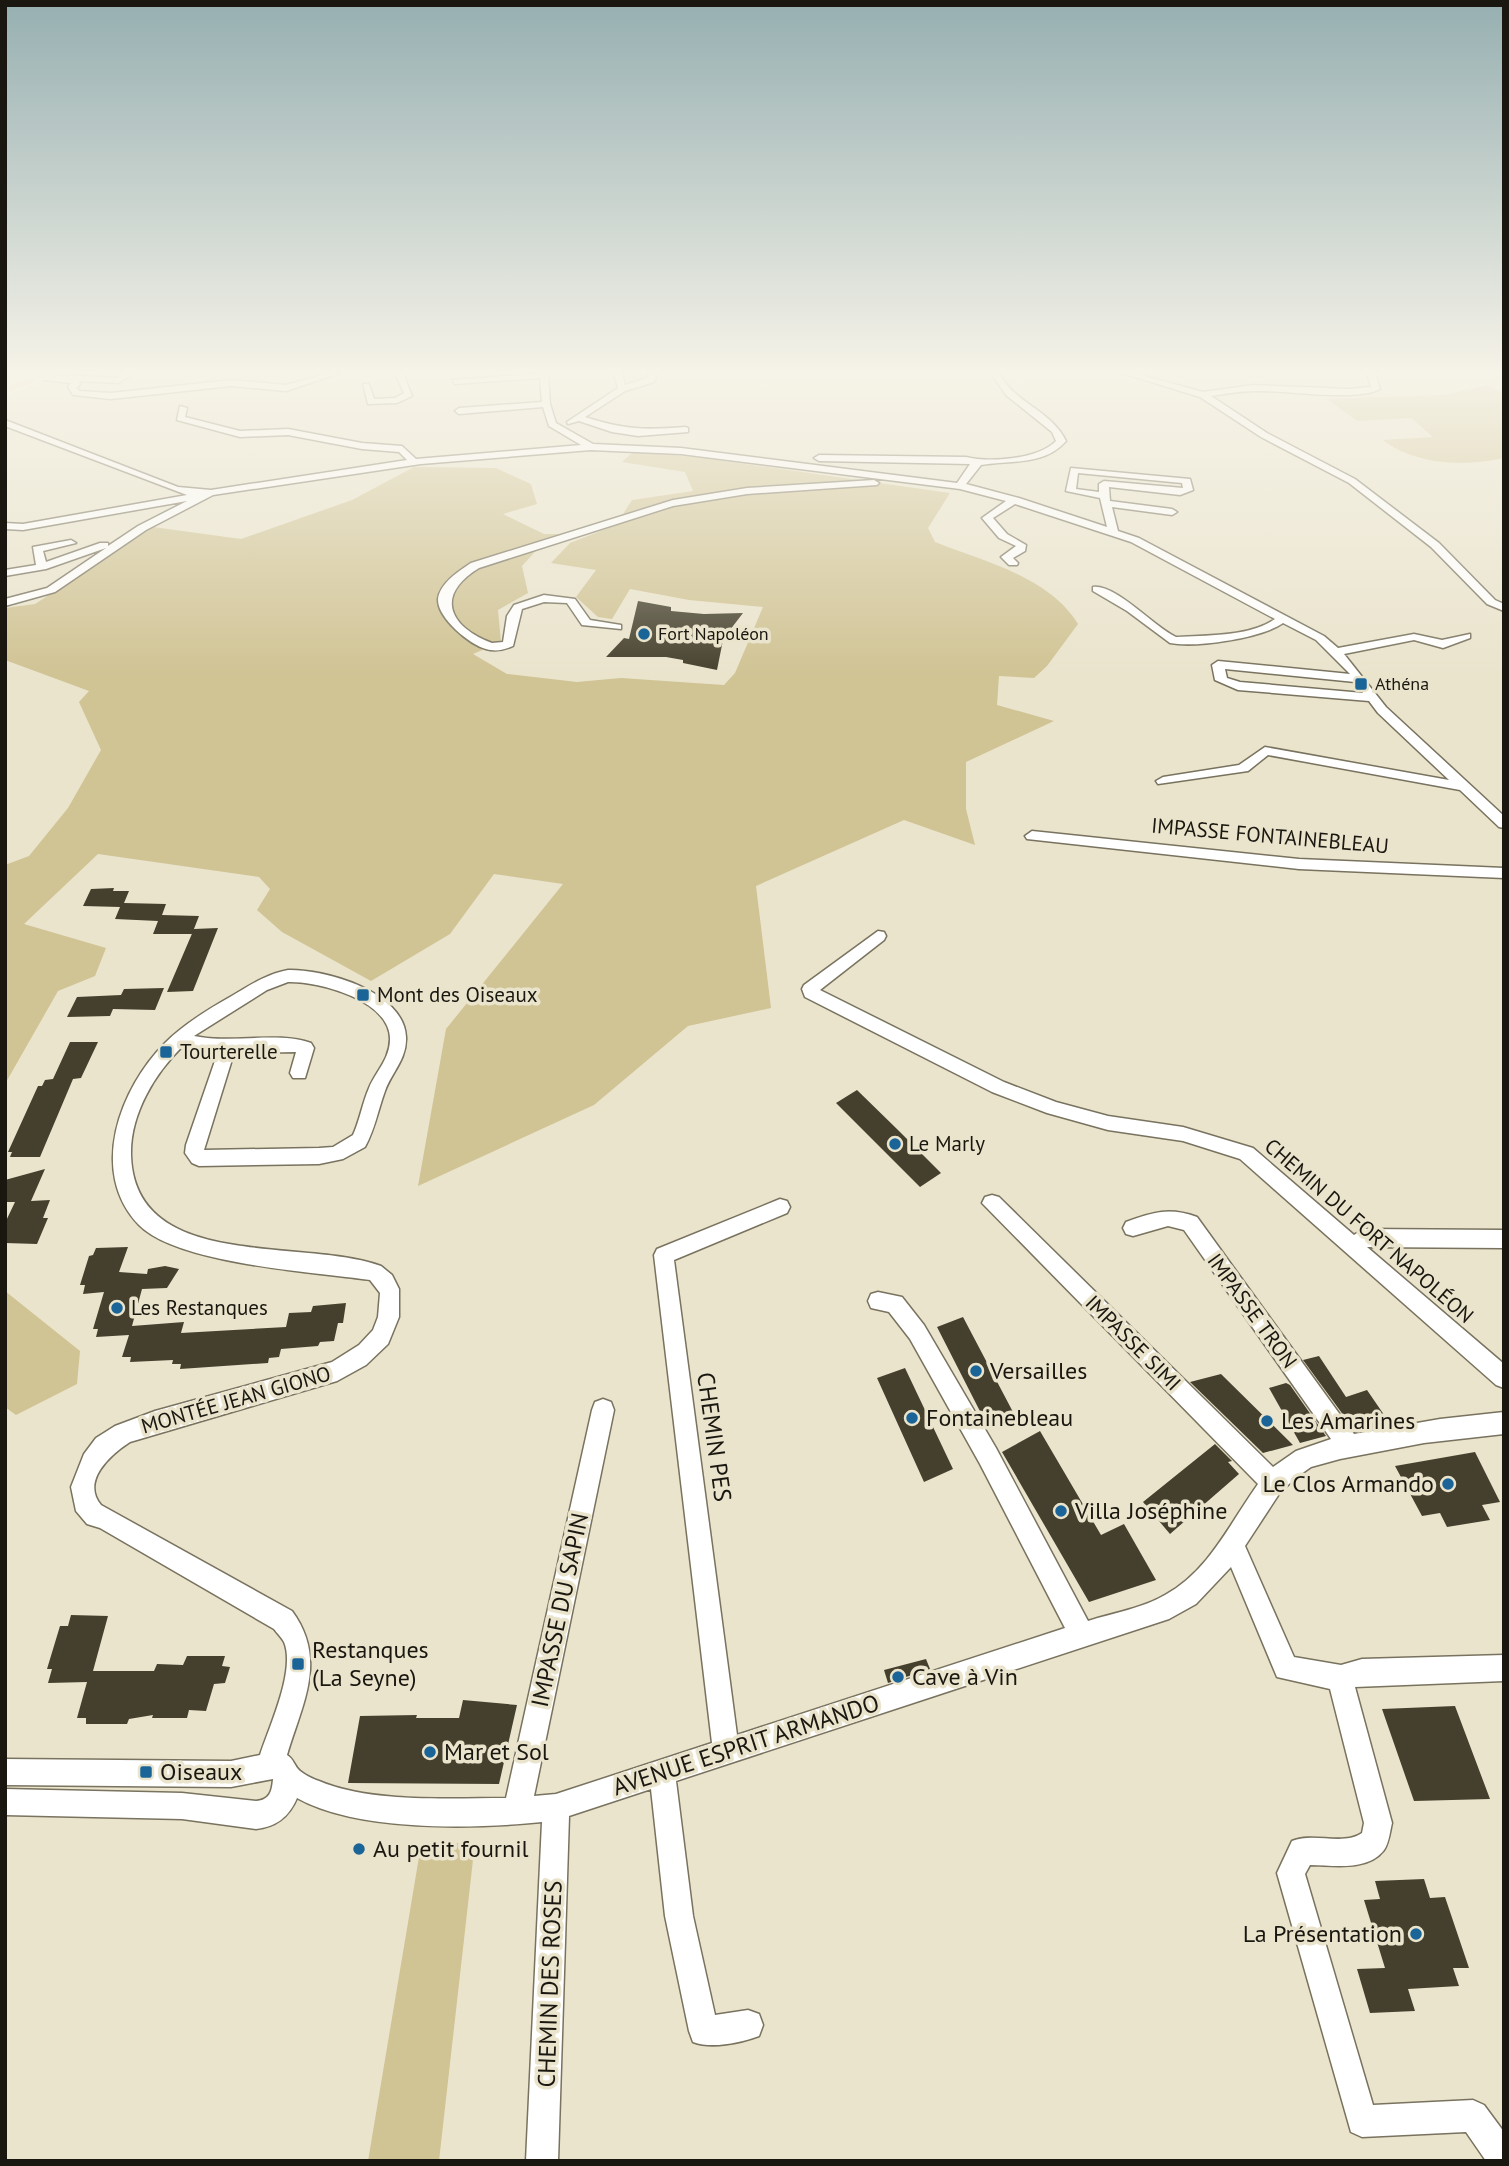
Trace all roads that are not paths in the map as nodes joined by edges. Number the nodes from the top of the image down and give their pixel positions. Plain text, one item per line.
1 (137, 474) edge
2 (335, 474) edge
3 (865, 474) edge
4 (968, 474) edge
5 (1073, 474) edge
6 (1123, 474) edge
7 (1336, 474) edge
8 (902, 479) junction
9 (960, 486) junction
10 (194, 496) junction
11 (1016, 500) junction
12 (1106, 503) junction
13 (1172, 512) dead end
14 (1142, 516) dead end
15 (5, 528) edge
16 (142, 528) junction
17 (1113, 532) junction
18 (71, 543) dead end
19 (1013, 563) dead end
20 (41, 567) junction
21 (5, 573) edge
22 (1097, 589) dead end
23 (5, 603) edge
24 (1504, 608) edge
25 (1283, 618) junction
26 (617, 627) dead end
27 (1466, 636) dead end
28 (1336, 652) junction
29 (1358, 679) junction
30 (1370, 697) junction
31 (1163, 781) dead end
32 (1465, 788) junction
33 (1504, 824) edge
34 (1032, 836) dead end
35 (1504, 873) edge
36 (878, 936) dead end
37 (181, 1038) junction
38 (223, 1048) junction
39 (299, 1073) dead end
40 (992, 1203) dead end
41 (780, 1207) dead end
42 (1133, 1228) dead end
43 (1363, 1238) dead end
44 (1504, 1239) edge
45 (878, 1301) dead end
46 (1504, 1378) edge
47 (603, 1410) dead end
48 (1504, 1423) edge
49 (1349, 1446) junction
50 (1273, 1483) junction
51 (1233, 1545) junction
52 (1082, 1635) junction
53 (1504, 1668) edge
54 (1341, 1678) junction
55 (726, 1751) junction
56 (279, 1771) junction
57 (5, 1772) edge
58 (662, 1772) junction
59 (5, 1802) edge
60 (556, 1807) junction
61 (517, 1811) junction
62 (748, 2025) dead end
63 (1504, 2159) edge
64 (542, 2161) edge

1 - 10 street
2 - 10 street
3 - 8 street
4 - 9 street
5 - 12 street
6 - 12 street
7 - 24 street
8 - 9 street
8 - 26 street
9 - 11 street
10 - 15 street
10 - 16 street
11 - 17 street
11 - 19 street
12 - 13 street
12 - 14 street
12 - 17 street
16 - 20 street
16 - 23 street
17 - 25 street
18 - 20 street
20 - 21 street
22 - 25 street
25 - 28 street
27 - 28 street
28 - 29 street
29 - 30 street
29 - 30 street
30 - 32 street
31 - 32 street
32 - 33 street
34 - 35 street, IMPASSE FONTAINEBLEAU
36 - 46 street, CHEMIN DU FORT NAPOLÉON
37 - 38 street
37 - 38 street, MONTÉE JEAN GIONO
37 - 56 street, MONTÉE JEAN GIONO
38 - 39 street
40 - 50 street, IMPASSE SIMI
41 - 55 street, CHEMIN PES
42 - 49 street, IMPASSE TRON
43 - 44 street
45 - 52 street
47 - 61 street, IMPASSE DU SAPIN
48 - 49 street, AVENUE ESPRIT ARMANDO
49 - 50 street, AVENUE ESPRIT ARMANDO
50 - 51 street, AVENUE ESPRIT ARMANDO
51 - 52 street, AVENUE ESPRIT ARMANDO
51 - 54 street
52 - 55 street, AVENUE ESPRIT ARMANDO
53 - 54 street
54 - 63 street
55 - 58 street, AVENUE ESPRIT ARMANDO
56 - 57 street
56 - 59 street
56 - 61 street, AVENUE ESPRIT ARMANDO
58 - 60 street, AVENUE ESPRIT ARMANDO
58 - 62 street
60 - 61 street, AVENUE ESPRIT ARMANDO
60 - 64 street, CHEMIN DES ROSES

